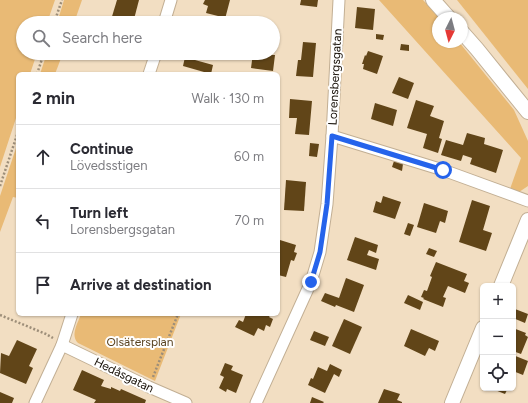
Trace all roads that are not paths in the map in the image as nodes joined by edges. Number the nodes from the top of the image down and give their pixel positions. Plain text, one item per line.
1 (171, 0) edge
2 (339, 0) edge
3 (433, 0) edge
4 (444, 12) edge
5 (166, 16) edge
6 (468, 39) edge
7 (154, 60) edge
8 (151, 72) edge
9 (528, 112) edge
10 (332, 136) junction
11 (528, 201) edge
12 (528, 220) edge
13 (502, 283) edge
14 (71, 316) edge
15 (480, 335) edge
16 (62, 345) junction
17 (35, 403) edge
18 (186, 403) edge
19 (256, 403) edge
20 (452, 403) edge

1 - 5 street
2 - 10 street, Lorensbergsgatan
3 - 4 street
6 - 9 street
7 - 8 street
10 - 11 street
10 - 19 street, Lorensbergsgatan
12 - 13 street
14 - 16 street
15 - 20 street
16 - 17 street
16 - 18 street, Hedåsgatan

